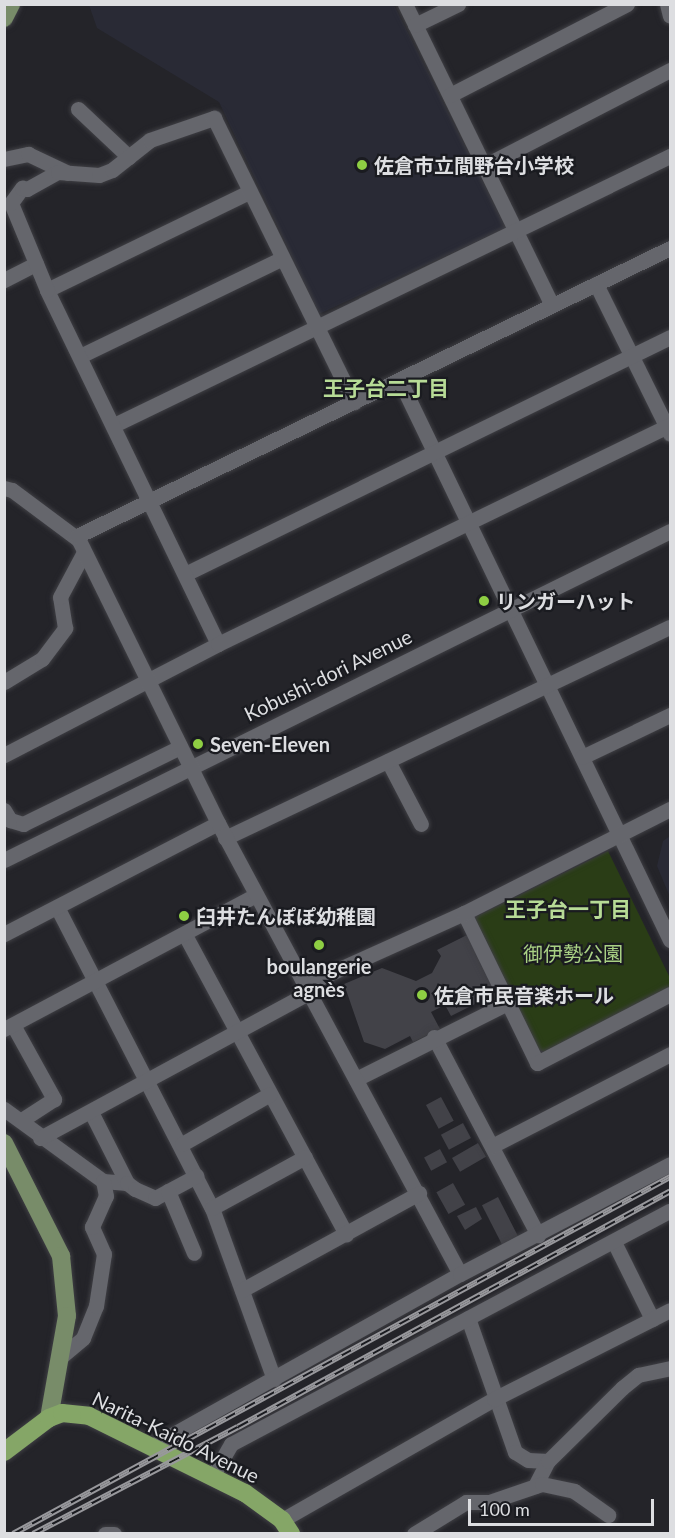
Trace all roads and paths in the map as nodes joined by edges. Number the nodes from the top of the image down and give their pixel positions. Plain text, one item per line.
1 (11, 4) edge
2 (405, 4) edge
3 (458, 4) edge
4 (627, 4) edge
5 (667, 4) edge
6 (670, 16) edge
7 (4, 18) edge
8 (415, 25) junction
9 (670, 70) edge
10 (450, 96) junction
11 (78, 108) dead end
12 (670, 156) edge
13 (129, 157) junction
14 (4, 159) edge
15 (484, 166) junction
16 (68, 173) junction
17 (249, 192) junction
18 (515, 231) junction
19 (670, 248) edge
20 (281, 259) junction
21 (36, 264) junction
22 (4, 280) edge
23 (596, 284) junction
24 (47, 290) junction
25 (552, 305) junction
26 (315, 327) junction
27 (670, 337) edge
28 (80, 356) junction
29 (632, 356) junction
30 (400, 381) junction
31 (354, 402) junction
32 (114, 425) junction
33 (669, 429) edge
34 (434, 451) junction
35 (4, 488) edge
36 (150, 501) junction
37 (469, 522) junction
38 (670, 531) edge
39 (81, 546) junction
40 (184, 573) junction
41 (509, 609) junction
42 (670, 627) edge
43 (218, 644) junction
44 (146, 681) junction
45 (4, 682) edge
46 (547, 687) junction
47 (670, 715) edge
48 (180, 747) junction
49 (5, 753) edge
50 (582, 757) junction
51 (388, 761) junction
52 (189, 767) junction
53 (670, 808) edge
54 (4, 810) edge
55 (218, 823) junction
56 (421, 825) dead end
57 (617, 834) junction
58 (225, 838) junction
59 (4, 860) edge
60 (256, 895) junction
61 (57, 907) junction
62 (464, 913) junction
63 (4, 934) edge
64 (185, 935) junction
65 (670, 940) edge
66 (95, 982) junction
67 (306, 989) junction
68 (670, 994) edge
69 (508, 1003) junction
70 (9, 1027) edge
71 (237, 1033) junction
72 (434, 1037) junction
73 (670, 1054) edge
74 (356, 1078) junction
75 (149, 1081) junction
76 (270, 1094) junction
77 (4, 1109) edge
78 (91, 1112) junction
79 (23, 1119) junction
80 (40, 1138) junction
81 (4, 1143) edge
82 (182, 1144) junction
83 (492, 1146) junction
84 (305, 1157) junction
85 (670, 1164) edge
86 (196, 1176) junction
87 (104, 1181) junction
88 (127, 1183) junction
89 (168, 1191) junction
90 (418, 1193) junction
91 (212, 1208) junction
92 (670, 1210) edge
93 (346, 1233) junction
94 (538, 1235) junction
95 (614, 1242) junction
96 (194, 1253) dead end
97 (460, 1275) junction
98 (242, 1290) junction
99 (670, 1310) edge
100 (468, 1318) junction
101 (652, 1319) junction
102 (63, 1355) junction
103 (670, 1368) edge
104 (274, 1379) junction
105 (494, 1399) junction
106 (49, 1418) junction
107 (152, 1446) junction
108 (4, 1452) edge
109 (548, 1461) junction
110 (212, 1477) junction
111 (534, 1485) junction
112 (608, 1515) dead end
113 (286, 1527) edge
114 (105, 1533) edge
115 (114, 1533) edge
116 (414, 1533) edge

1 - 7 main road
2 - 8 street
3 - 8 street
4 - 10 street
5 - 6 street
8 - 10 street
9 - 15 street
10 - 15 street
11 - 13 street
12 - 18 street
13 - 16 street
13 - 17 street
14 - 16 street
15 - 18 street
16 - 21 street
17 - 20 street
17 - 24 street
18 - 25 street
18 - 26 street
19 - 23 street
20 - 26 street
20 - 28 street
21 - 22 street
21 - 24 street
23 - 25 street
23 - 29 street
24 - 28 street
25 - 30 street
26 - 31 street
26 - 32 street
27 - 29 street
28 - 32 street
29 - 33 street
29 - 34 street
30 - 31 street
30 - 34 street
31 - 36 street
32 - 36 street
33 - 37 street
34 - 37 street
34 - 40 street
35 - 39 street
36 - 39 street
36 - 40 street
37 - 41 street
37 - 43 street
38 - 41 street, Kobushi-dori Avenue
39 - 44 street
39 - 45 street
40 - 43 street
41 - 46 street
41 - 52 street, Kobushi-dori Avenue
42 - 46 street
43 - 44 street
44 - 48 street
44 - 49 street
46 - 50 street
46 - 51 street
47 - 50 street
48 - 52 street
48 - 54 street
50 - 57 street
51 - 56 street
51 - 58 street
52 - 55 street
52 - 59 street, Kobushi-dori Avenue
53 - 57 street
55 - 58 street
55 - 61 street
57 - 62 street
57 - 65 street
58 - 60 street
60 - 64 street
60 - 67 street
61 - 63 street
61 - 66 street
62 - 67 street
62 - 69 street
64 - 66 street
64 - 71 street
66 - 70 street
66 - 75 street
67 - 71 street
67 - 74 street
68 - 69 street
69 - 72 street
70 - 79 street
71 - 75 street
71 - 76 street
72 - 74 street
72 - 83 street
73 - 83 street
74 - 90 street
75 - 78 street
75 - 82 street
76 - 82 street
76 - 84 street
77 - 79 street
78 - 80 street
78 - 88 street
79 - 80 street
80 - 87 street
81 - 102 main road
82 - 86 street
83 - 94 street
84 - 91 street
84 - 93 street
85 - 94 street
86 - 89 street
86 - 91 street
87 - 88 street
87 - 102 street
88 - 89 street
89 - 96 street
90 - 93 street
90 - 97 street
91 - 98 street
92 - 95 street
93 - 98 street
94 - 97 street
95 - 100 street
95 - 101 street
97 - 104 street
98 - 104 street
99 - 101 street
100 - 105 street
100 - 110 street
101 - 105 street
102 - 106 main road
103 - 109 street
104 - 107 street
105 - 109 street
105 - 113 street
106 - 107 highway, Narita-Kaido Avenue
106 - 108 highway
107 - 110 highway, Narita-Kaido Avenue
109 - 111 street
110 - 113 highway, Narita-Kaido Avenue
111 - 112 street
111 - 116 street
114 - 115 street

